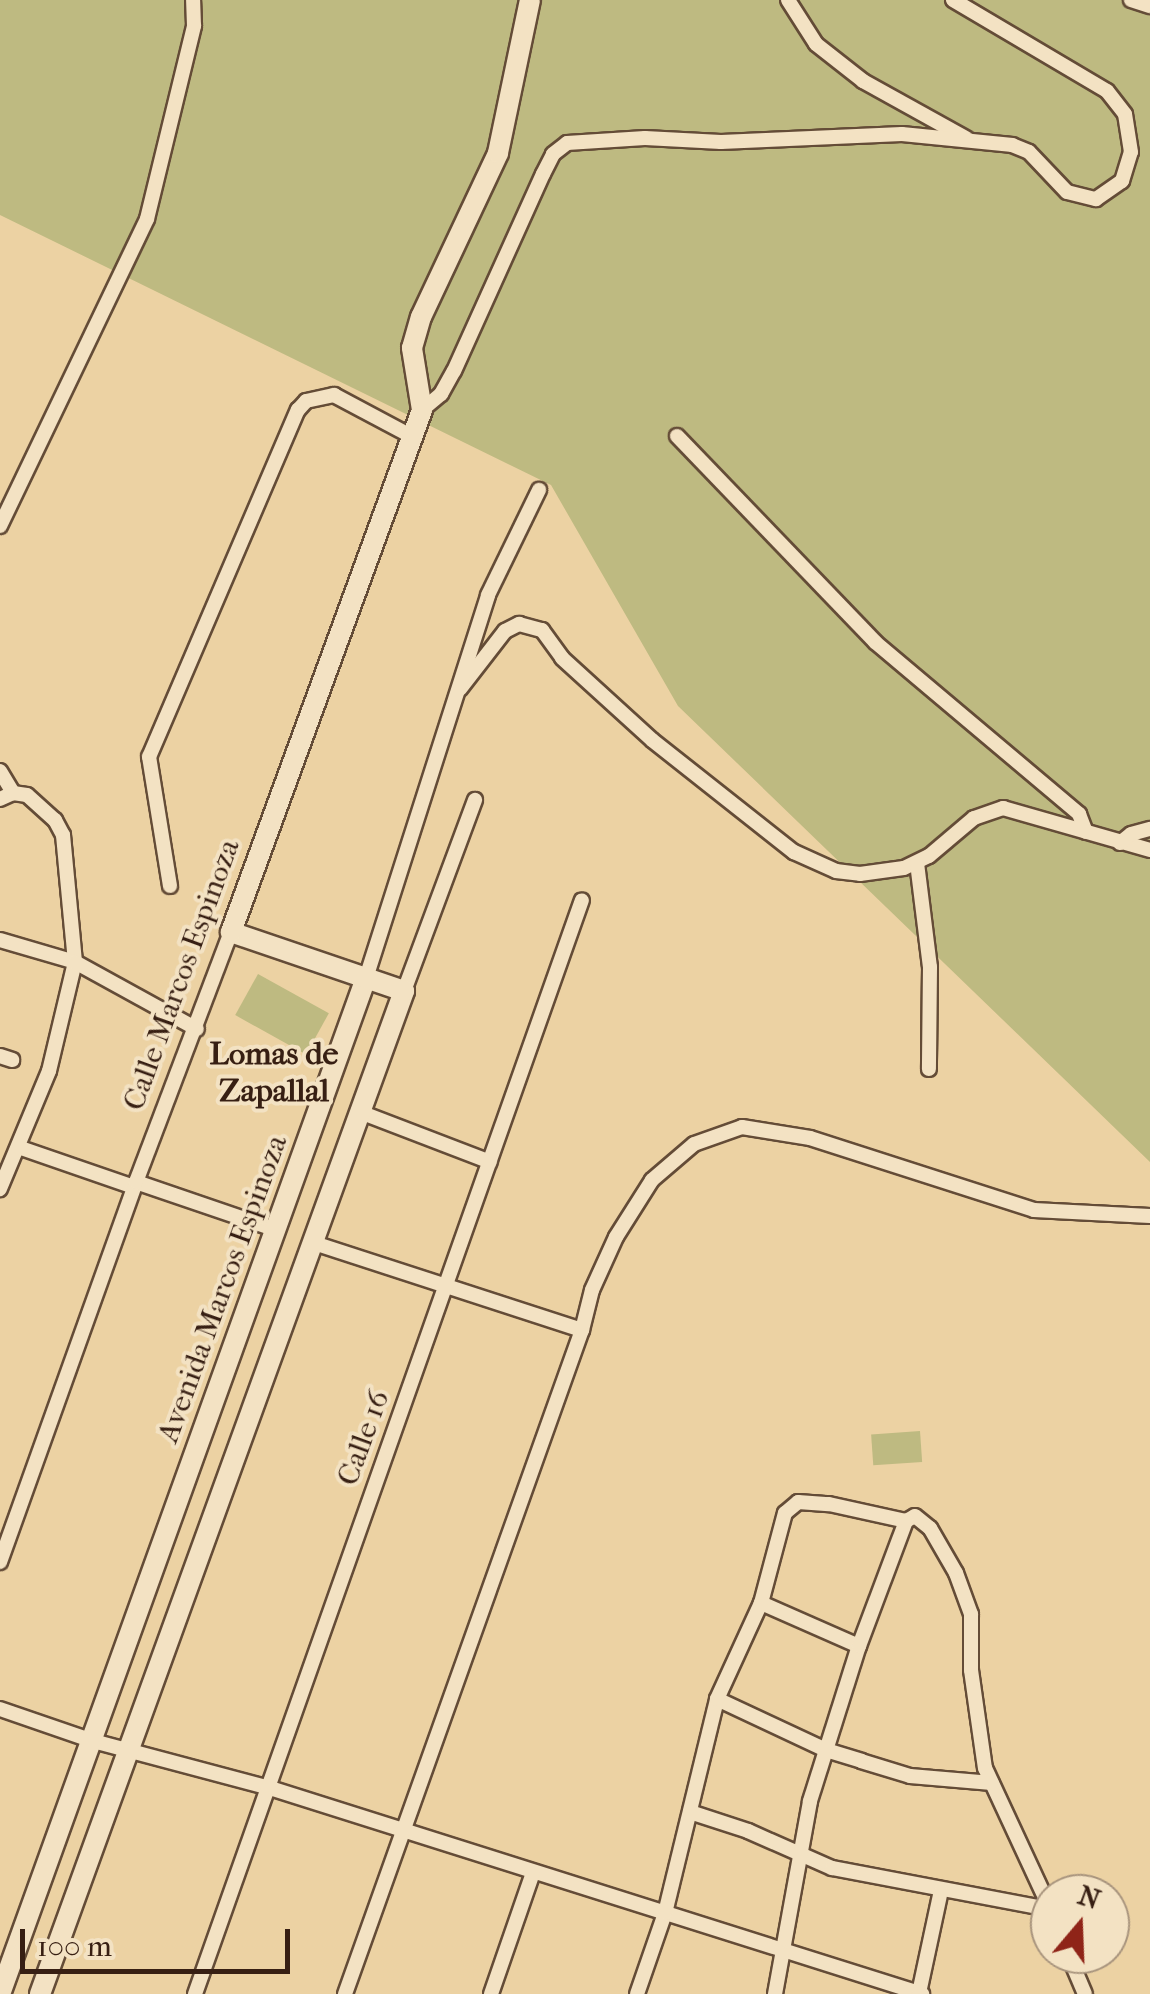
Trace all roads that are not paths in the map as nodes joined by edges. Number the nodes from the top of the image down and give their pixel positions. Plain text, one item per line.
1 (193, 0) edge
2 (530, 0) edge
3 (788, 0) edge
4 (953, 0) edge
5 (1131, 0) edge
6 (1150, 6) edge
7 (971, 140) junction
8 (422, 410) junction
9 (677, 436) dead end
10 (413, 438) junction
11 (539, 490) dead end
12 (0, 526) edge
13 (460, 688) junction
14 (0, 771) edge
15 (6, 796) edge
16 (475, 800) dead end
17 (1150, 829) edge
18 (1086, 832) junction
19 (1120, 843) junction
20 (1150, 850) edge
21 (917, 863) junction
22 (170, 886) dead end
23 (582, 900) dead end
24 (231, 932) junction
25 (0, 940) edge
26 (74, 962) junction
27 (366, 978) junction
28 (404, 991) junction
29 (197, 1030) junction
30 (929, 1069) dead end
31 (360, 1112) junction
32 (18, 1147) junction
33 (490, 1162) junction
34 (135, 1184) junction
35 (0, 1189) edge
36 (1150, 1216) edge
37 (276, 1230) junction
38 (311, 1242) junction
39 (447, 1287) junction
40 (582, 1330) junction
41 (906, 1521) junction
42 (0, 1562) edge
43 (762, 1603) junction
44 (859, 1646) junction
45 (717, 1699) junction
46 (0, 1710) edge
47 (93, 1741) junction
48 (130, 1748) junction
49 (826, 1750) junction
50 (992, 1783) junction
51 (270, 1788) junction
52 (690, 1812) junction
53 (403, 1832) junction
54 (800, 1851) junction
55 (533, 1873) junction
56 (1034, 1874) edge
57 (940, 1890) junction
58 (1030, 1906) edge
59 (665, 1912) junction
60 (786, 1948) junction
61 (0, 1994) edge
62 (40, 1994) edge
63 (196, 1994) edge
64 (345, 1994) edge
65 (491, 1994) edge
66 (638, 1994) edge
67 (775, 1994) edge
68 (920, 1994) edge

1 - 12 street
2 - 8 street
3 - 7 street
4 - 7 street
5 - 6 street
7 - 8 street
8 - 10 street, Calle Marcos Espinoza
9 - 18 street
10 - 22 street
10 - 24 street, Calle Marcos Espinoza
11 - 13 street, Avenida Marcos Espinoza
13 - 21 street
13 - 27 street, Avenida Marcos Espinoza
14 - 15 street
15 - 26 street
16 - 28 street
17 - 19 street
18 - 19 street
18 - 21 street
19 - 20 street
21 - 30 street
23 - 33 street, Calle 16
24 - 27 street
24 - 29 street, Calle Marcos Espinoza
25 - 26 street
26 - 29 street
26 - 32 street
27 - 28 street
27 - 37 street, Avenida Marcos Espinoza
28 - 31 street
29 - 34 street, Calle Marcos Espinoza
31 - 33 street
31 - 38 street
32 - 34 street
32 - 35 street
33 - 39 street, Calle 16
34 - 37 street
34 - 42 street, Calle Marcos Espinoza
36 - 40 street
37 - 47 street, Avenida Marcos Espinoza
38 - 39 street
38 - 48 street
39 - 40 street
39 - 51 street, Calle 16
40 - 53 street
41 - 43 street
41 - 44 street
41 - 50 street
43 - 44 street
43 - 45 street
44 - 49 street
45 - 49 street
45 - 52 street
46 - 47 street
47 - 48 street
47 - 61 street, Avenida Marcos Espinoza
48 - 51 street
48 - 62 street
49 - 50 street
49 - 54 street
50 - 56 street
51 - 53 street
51 - 63 street, Calle 16
52 - 54 street
52 - 59 street
53 - 55 street
53 - 64 street
54 - 57 street
54 - 60 street
55 - 59 street
55 - 65 street
57 - 58 street
57 - 68 street
59 - 60 street
59 - 66 street
60 - 67 street
60 - 68 street

